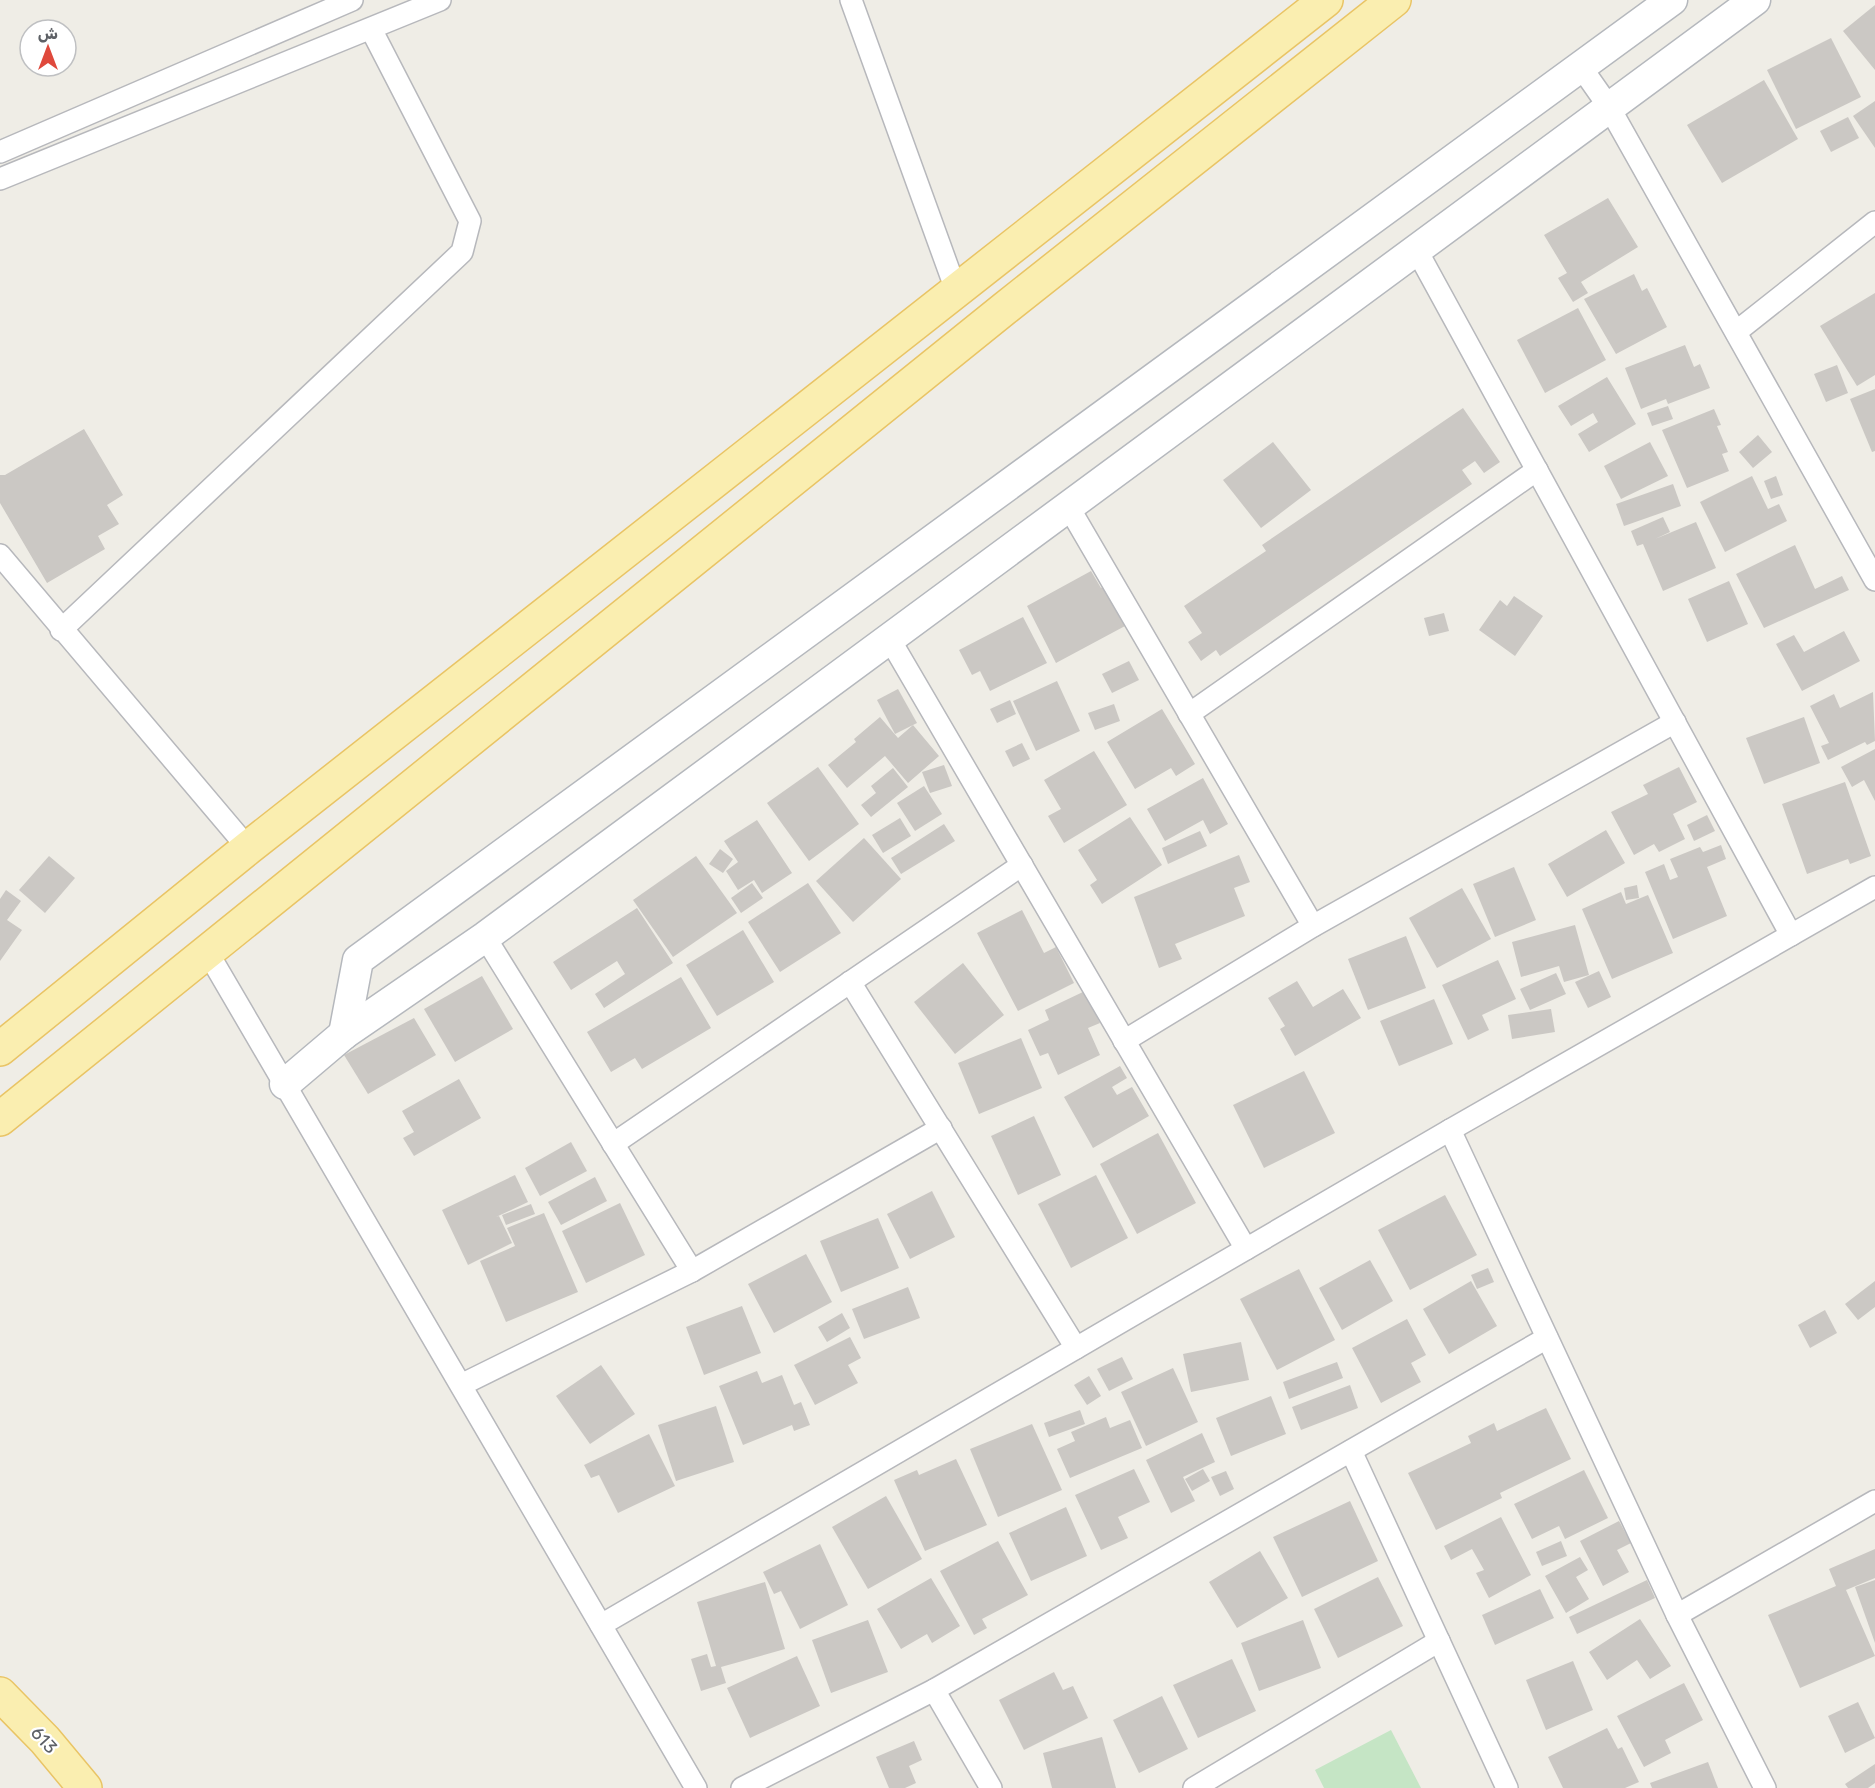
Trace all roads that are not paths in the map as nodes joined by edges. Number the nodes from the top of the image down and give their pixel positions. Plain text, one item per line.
1 (352, 0) edge
2 (440, 0) edge
3 (851, 0) edge
4 (1326, 0) edge
5 (1394, 0) edge
6 (1672, 0) edge
7 (1755, 0) edge
8 (371, 29) junction
9 (1581, 67) junction
10 (1609, 107) junction
11 (0, 152) edge
12 (0, 179) edge
13 (1875, 222) edge
14 (1416, 249) junction
15 (956, 290) junction
16 (1736, 332) junction
17 (1537, 470) junction
18 (1068, 506) junction
19 (0, 555) edge
20 (1875, 580) edge
21 (61, 630) junction
22 (889, 638) junction
23 (1189, 714) junction
24 (1675, 722) junction
25 (248, 848) junction
26 (1022, 865) junction
27 (1875, 887) edge
28 (1313, 926) junction
29 (1791, 935) junction
30 (485, 937) junction
31 (208, 953) junction
32 (850, 982) junction
33 (344, 1034) junction
34 (1124, 1041) junction
35 (0, 1049) edge
36 (285, 1084) junction
37 (0, 1119) edge
38 (941, 1128) junction
39 (1450, 1130) junction
40 (613, 1144) junction
41 (1246, 1249) junction
42 (692, 1271) junction
43 (1547, 1338) junction
44 (1076, 1348) junction
45 (461, 1385) junction
46 (1351, 1451) junction
47 (1875, 1501) edge
48 (1677, 1615) junction
49 (600, 1625) junction
50 (1439, 1641) junction
51 (934, 1690) junction
52 (0, 1694) edge
53 (86, 1788) edge
54 (696, 1788) edge
55 (742, 1788) edge
56 (991, 1788) edge
57 (1194, 1788) edge
58 (1507, 1788) edge
59 (1765, 1788) edge

1 - 11 street
2 - 8 street
3 - 15 street
4 - 15 main road
5 - 31 main road
6 - 9 street
7 - 10 street
8 - 12 street
8 - 21 street
9 - 10 street
9 - 33 street
10 - 14 street
10 - 16 street
13 - 16 street
14 - 17 street
14 - 18 street
15 - 25 main road
16 - 20 street
17 - 23 street
17 - 24 street
18 - 22 street
18 - 23 street
19 - 21 street
21 - 25 street
22 - 26 street
22 - 30 street
23 - 28 street
24 - 28 street
24 - 29 street
25 - 35 main road
26 - 32 street
26 - 34 street
27 - 29 street
28 - 34 street
29 - 39 street
30 - 33 street
30 - 40 street
31 - 36 street
31 - 37 main road
32 - 38 street
32 - 40 street
33 - 36 street
34 - 41 street
36 - 45 street
38 - 42 street
38 - 44 street
39 - 41 street
39 - 43 street
40 - 42 street
41 - 44 street
42 - 45 street
43 - 46 street
43 - 48 street
44 - 49 street
45 - 49 street
46 - 50 street
46 - 51 street
47 - 48 street
48 - 59 street
49 - 54 street
50 - 57 street
50 - 58 street
51 - 55 street
51 - 56 street
52 - 53 main road, 613

